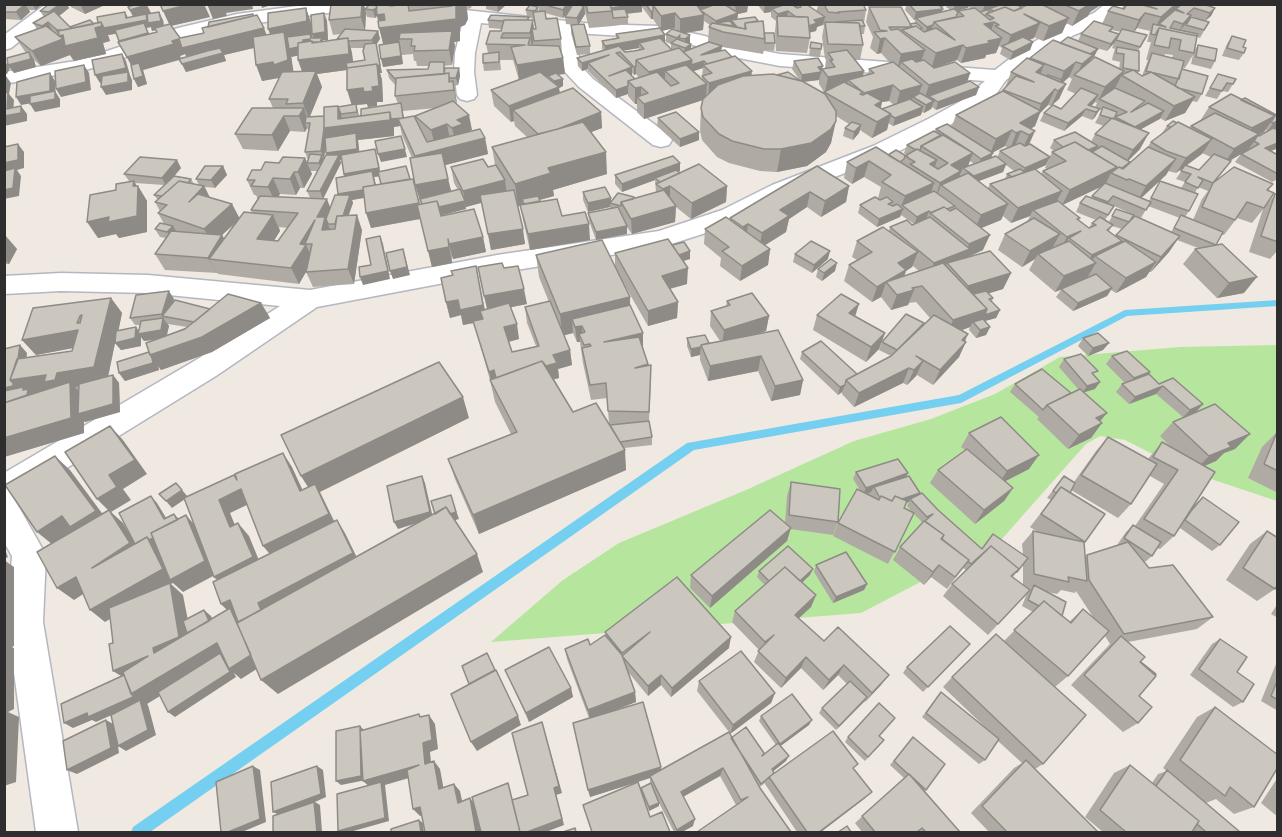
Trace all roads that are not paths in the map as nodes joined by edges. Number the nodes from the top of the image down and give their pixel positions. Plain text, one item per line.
1 (58, 4) edge
2 (1117, 4) edge
3 (342, 5) edge
4 (472, 17) junction
5 (563, 25) junction
6 (4, 44) edge
7 (999, 76) junction
8 (4, 78) edge
9 (467, 95) dead end
10 (661, 140) dead end
11 (4, 285) edge
12 (310, 299) junction
13 (4, 490) edge
14 (4, 510) edge
15 (57, 832) edge

1 - 6 street
2 - 7 street
3 - 4 street
3 - 8 street
4 - 5 street
4 - 9 street
5 - 7 street
5 - 10 street
7 - 12 street
11 - 12 street
12 - 13 street
14 - 15 street

